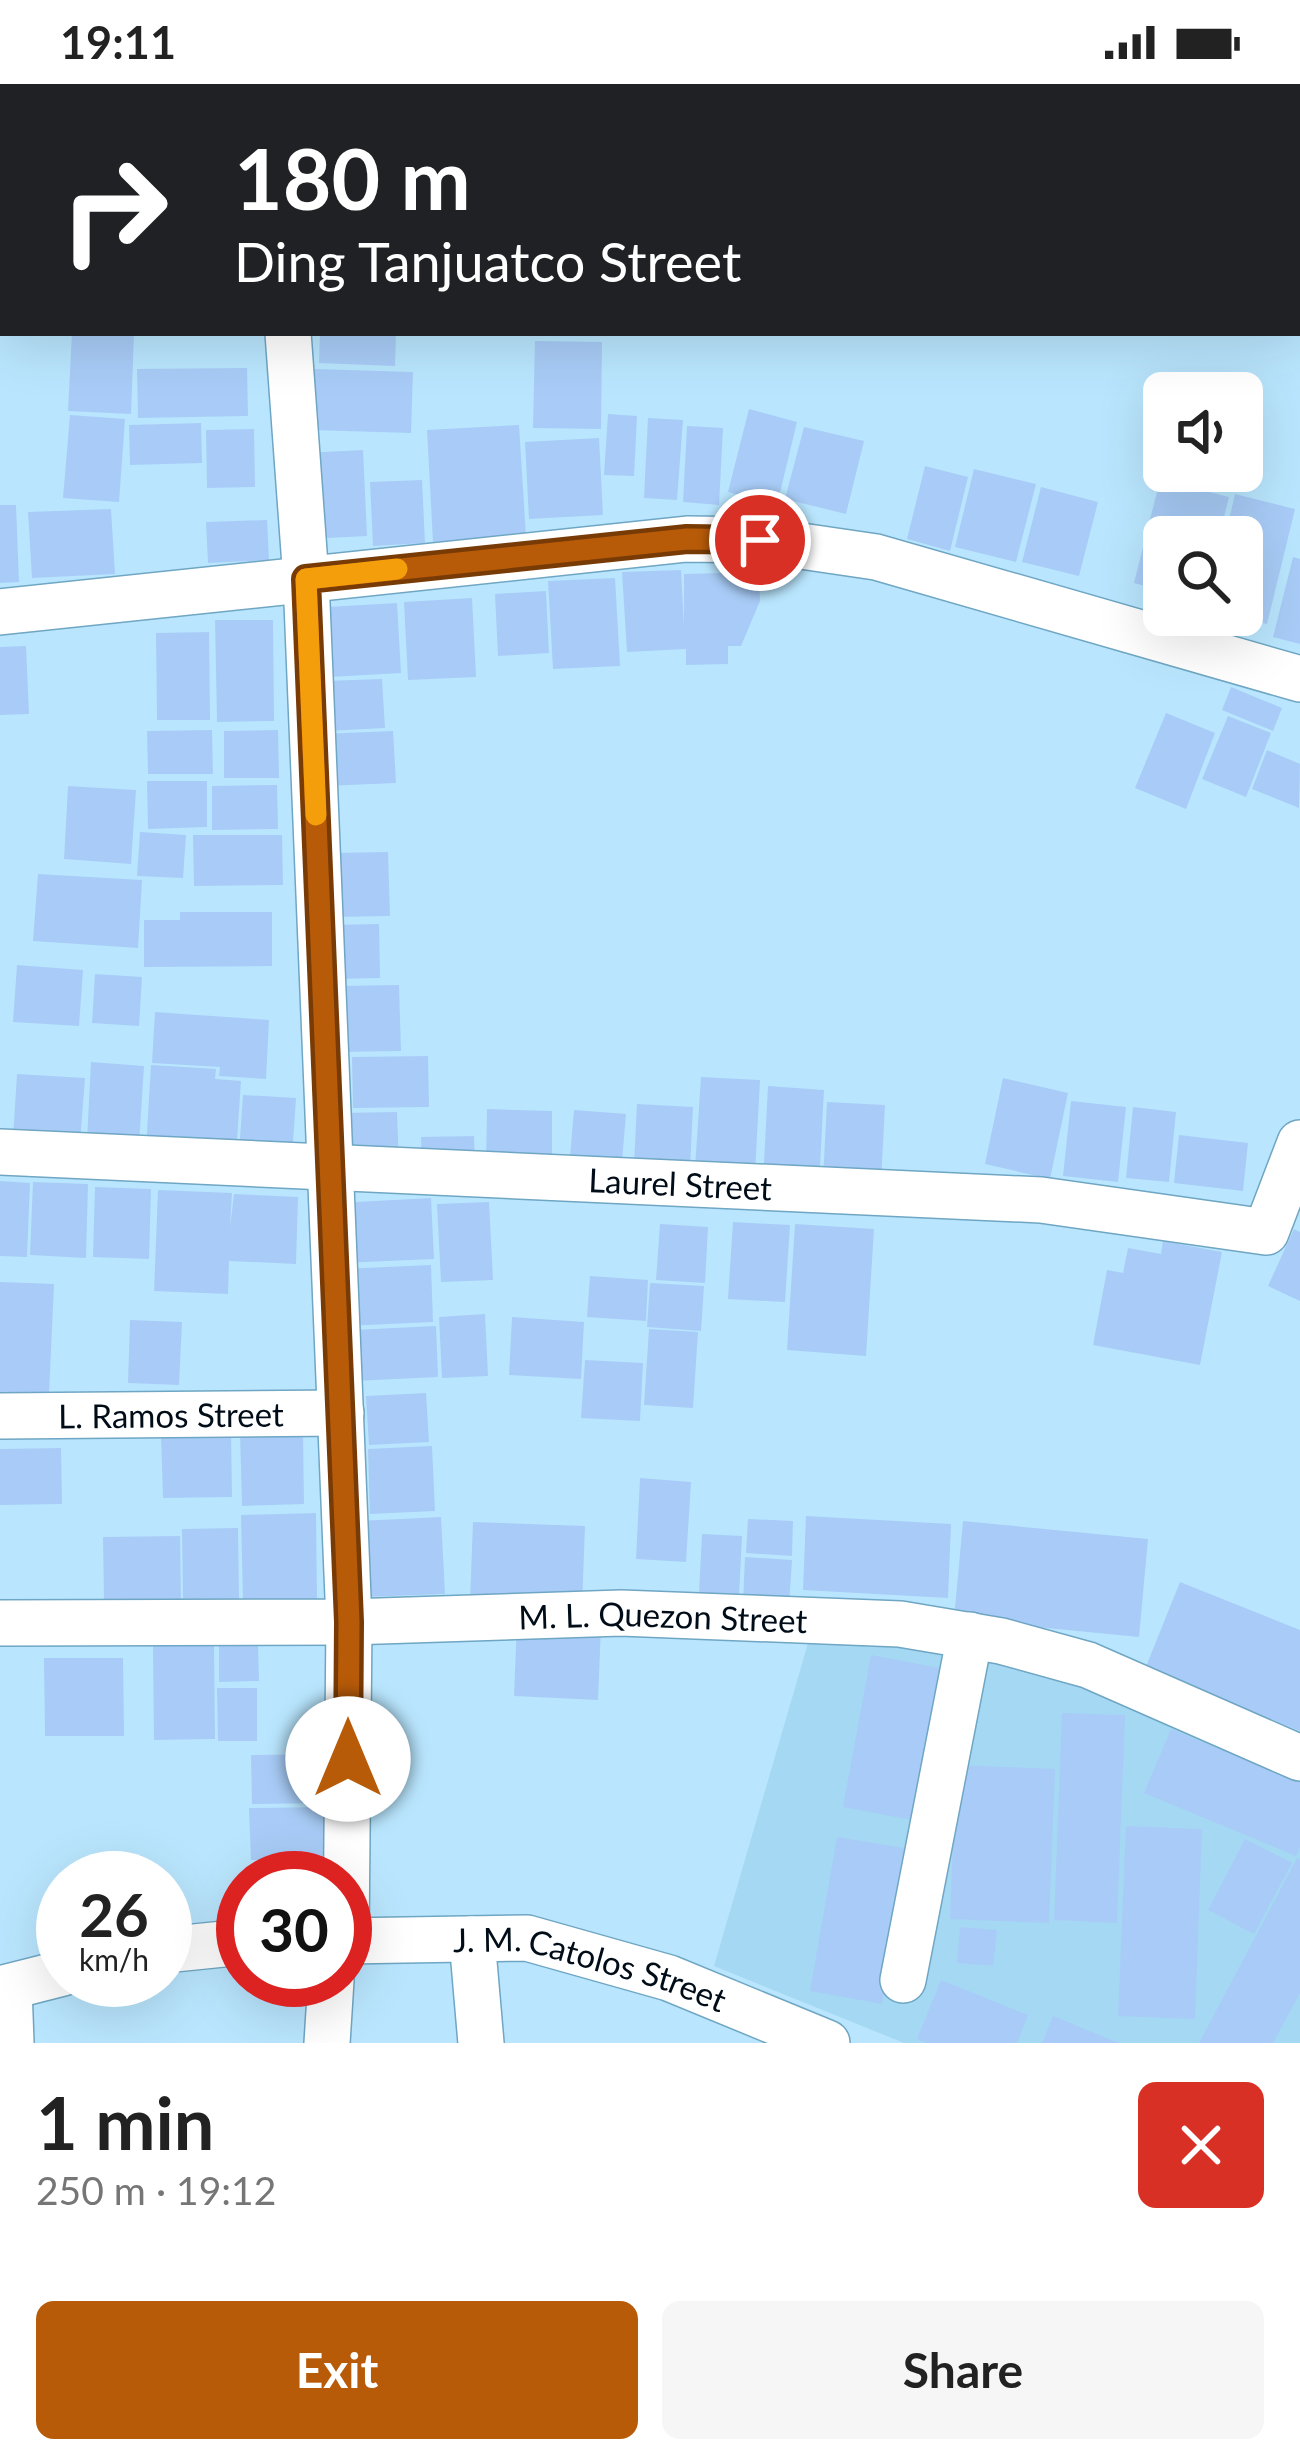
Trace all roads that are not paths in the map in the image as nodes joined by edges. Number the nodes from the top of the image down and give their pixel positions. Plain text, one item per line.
1 (288, 336) edge
2 (306, 579) junction
3 (0, 612) edge
4 (1300, 679) edge
5 (1300, 1143) edge
6 (0, 1152) edge
7 (331, 1168) junction
8 (340, 1413) junction
9 (0, 1416) edge
10 (349, 1622) junction
11 (0, 1624) edge
12 (970, 1635) junction
13 (1300, 1758) edge
14 (347, 1851) edge
15 (472, 1939) junction
16 (372, 1941) edge
17 (36, 1980) edge
18 (903, 1980) dead end
19 (4, 1988) edge
20 (330, 2007) edge
21 (11, 2043) edge
22 (327, 2043) edge
23 (482, 2043) edge
24 (827, 2043) edge

1 - 2 street
2 - 3 street
2 - 4 street
2 - 7 street
5 - 7 street, Laurel Street
6 - 7 street, Laurel Street
7 - 8 street
8 - 9 street, L. Ramos Street
8 - 10 street
10 - 11 street, M. L. Quezon Street
10 - 12 street, M. L. Quezon Street
10 - 14 street
12 - 13 street, M. L. Quezon Street
12 - 18 street
15 - 16 street, J. M. Catolos Street
15 - 23 street
15 - 24 street, J. M. Catolos Street
17 - 19 street
19 - 21 street
20 - 22 street

